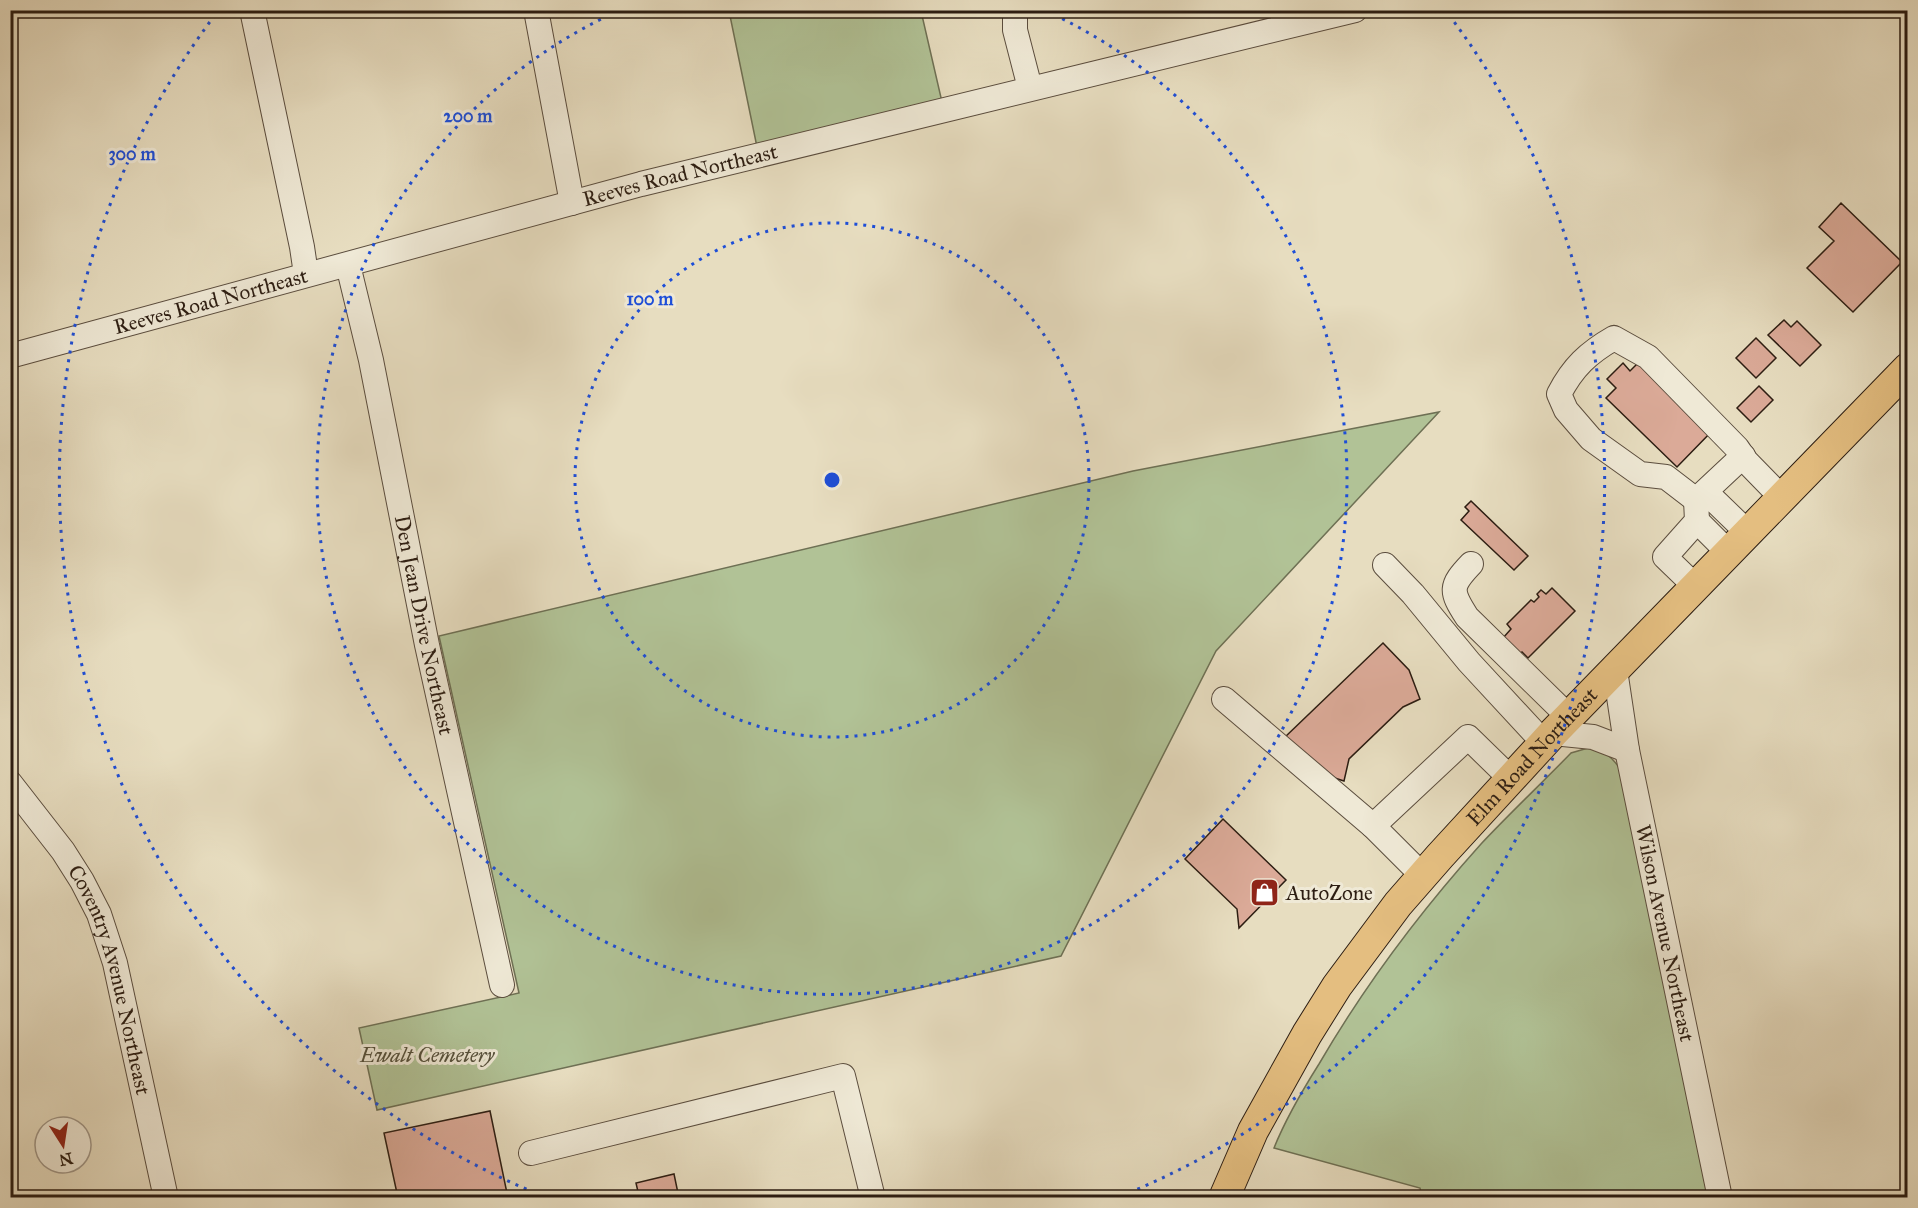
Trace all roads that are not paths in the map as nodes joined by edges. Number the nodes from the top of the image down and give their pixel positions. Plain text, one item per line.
1 (252, 10) edge
2 (536, 10) edge
3 (1015, 10) edge
4 (1354, 10) edge
5 (1030, 88) junction
6 (572, 203) junction
7 (348, 265) junction
8 (306, 274) junction
9 (10, 356) edge
10 (1908, 368) edge
11 (1743, 456) junction
12 (1782, 498) junction
13 (1696, 511) junction
14 (1739, 543) junction
15 (1471, 564) dead end
16 (1385, 566) dead end
17 (1696, 587) junction
18 (1615, 670) junction
19 (1224, 699) dead end
20 (1556, 731) junction
21 (1627, 750) junction
22 (1511, 779) junction
23 (10, 783) edge
24 (1373, 826) junction
25 (1423, 876) junction
26 (502, 985) dead end
27 (531, 1153) dead end
28 (166, 1197) edge
29 (873, 1197) edge
30 (1224, 1197) edge
31 (1720, 1197) edge

1 - 8 street
2 - 6 street
3 - 5 street
4 - 5 street, Reeves Road Northeast
5 - 6 street, Reeves Road Northeast
6 - 7 street, Reeves Road Northeast
7 - 8 street, Reeves Road Northeast
7 - 26 street, Den Jean Drive Northeast
8 - 9 street, Reeves Road Northeast
10 - 12 main road, Elm Road Northeast
11 - 12 street
11 - 13 street
11 - 13 street
12 - 14 main road, Elm Road Northeast
13 - 14 street
13 - 17 street
14 - 17 main road, Elm Road Northeast
15 - 20 street
16 - 20 street
17 - 18 main road, Elm Road Northeast
18 - 20 main road, Elm Road Northeast
18 - 21 street, Wilson Avenue Northeast
19 - 24 street
20 - 21 street
20 - 22 main road, Elm Road Northeast
21 - 31 street, Wilson Avenue Northeast
22 - 24 street
22 - 25 main road, Elm Road Northeast
23 - 28 street, Coventry Avenue Northeast
24 - 25 street
25 - 30 main road, Elm Road Northeast
27 - 29 street

